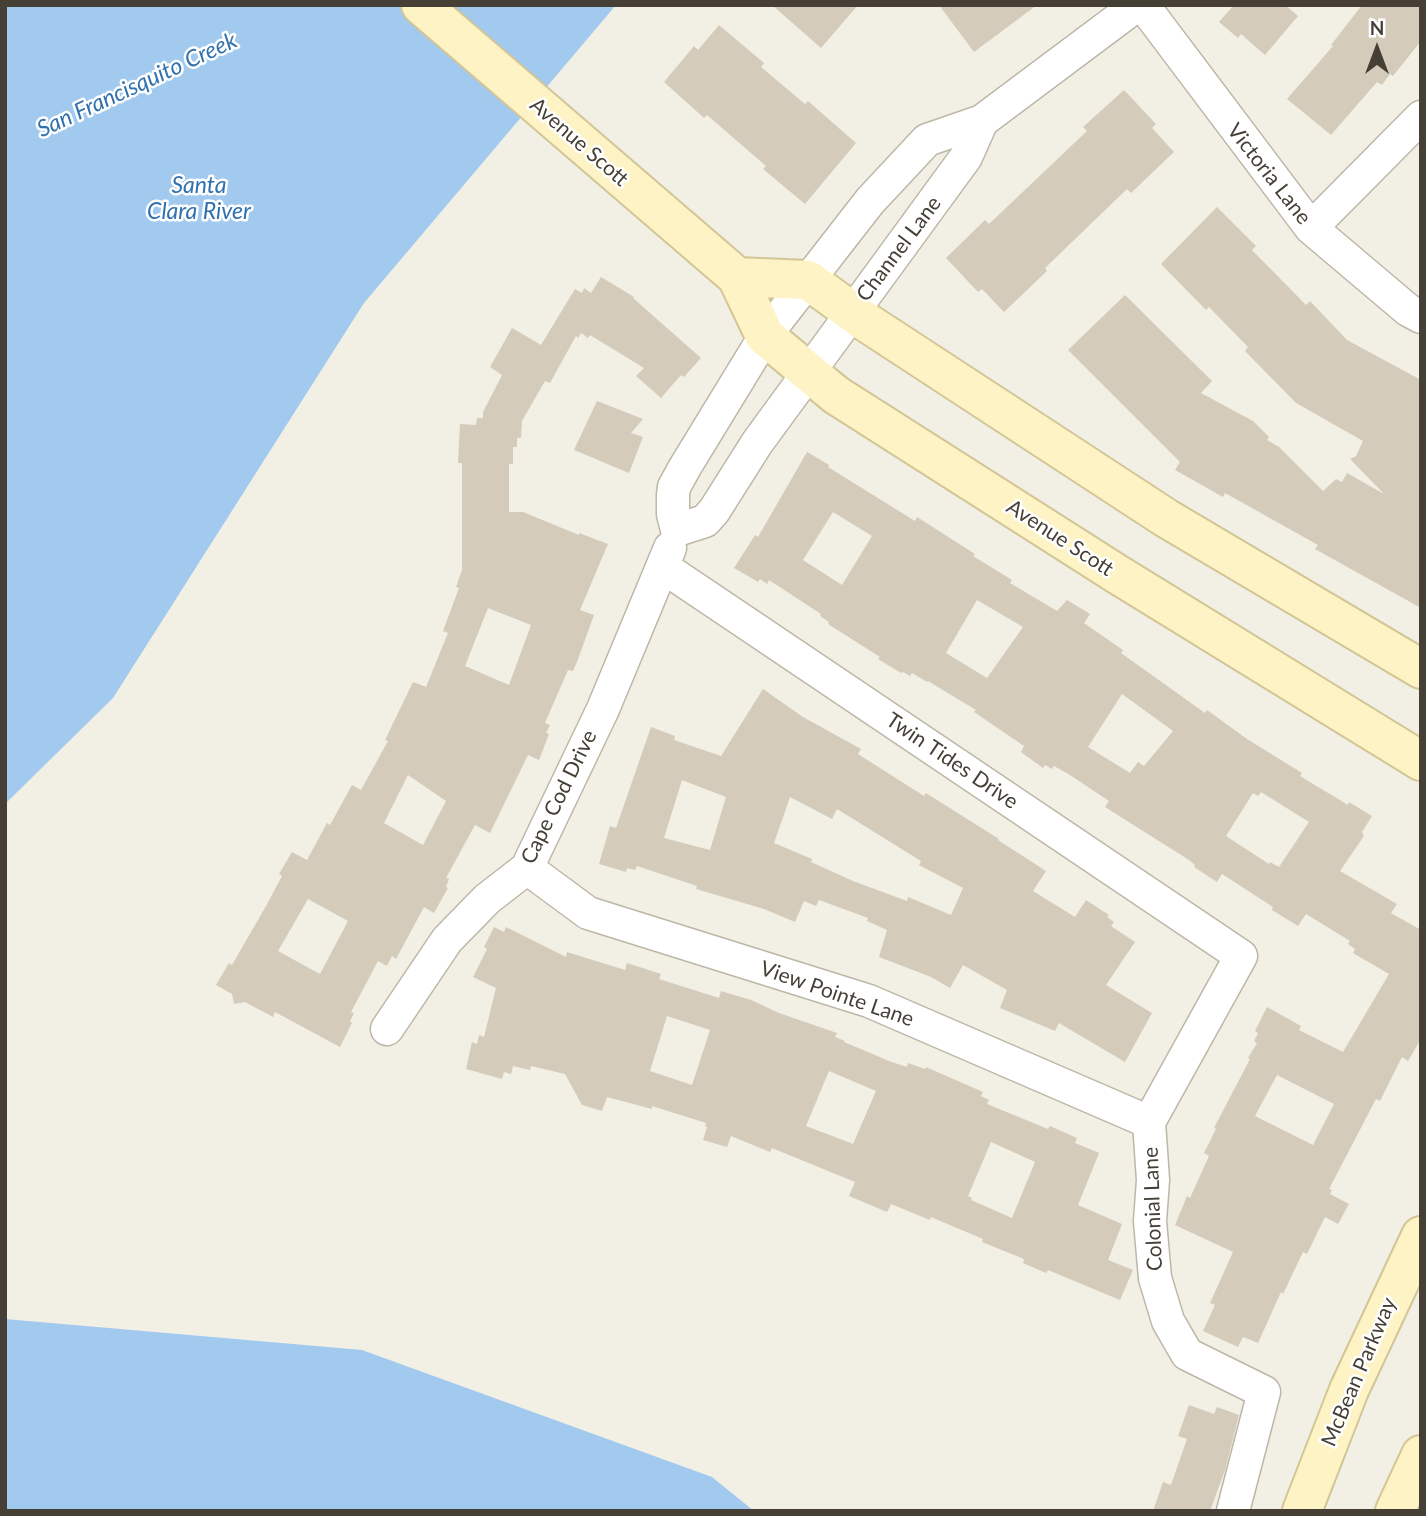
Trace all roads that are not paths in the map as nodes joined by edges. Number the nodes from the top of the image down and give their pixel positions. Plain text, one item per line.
1 (421, 5) edge
2 (1137, 5) edge
3 (1143, 5) edge
4 (1421, 117) edge
5 (982, 121) junction
6 (1311, 228) junction
7 (737, 277) junction
8 (808, 280) junction
9 (852, 311) junction
10 (1421, 317) edge
11 (765, 336) junction
12 (808, 373) junction
13 (677, 530) junction
14 (663, 567) junction
15 (1421, 669) edge
16 (1421, 761) edge
17 (527, 868) junction
18 (1241, 956) joint
19 (387, 1029) dead end
20 (1149, 1122) junction
21 (1421, 1236) edge
22 (1421, 1455) edge
23 (1233, 1511) edge
24 (1302, 1511) edge
25 (1395, 1511) edge

1 - 7 main road, Avenue Scott
2 - 5 street
3 - 6 street, Victoria Lane
4 - 6 street
5 - 8 street, Cape Cod Drive
5 - 9 street, Channel Lane
6 - 10 street, Victoria Lane
7 - 8 main road
7 - 11 main road, Avenue Scott
8 - 9 main road
8 - 11 street, Cape Cod Drive
9 - 12 street, Channel Lane
9 - 15 main road
11 - 12 main road, Avenue Scott
11 - 13 street, Cape Cod Drive
12 - 13 street
12 - 16 main road, Avenue Scott
13 - 14 street, Cape Cod Drive
14 - 17 street, Cape Cod Drive
14 - 18 street, Twin Tides Drive
17 - 19 street, Cape Cod Drive
17 - 20 street, View Pointe Lane
18 - 20 street, Colonial Lane
20 - 23 street, Colonial Lane
21 - 24 main road, McBean Parkway
22 - 25 main road

